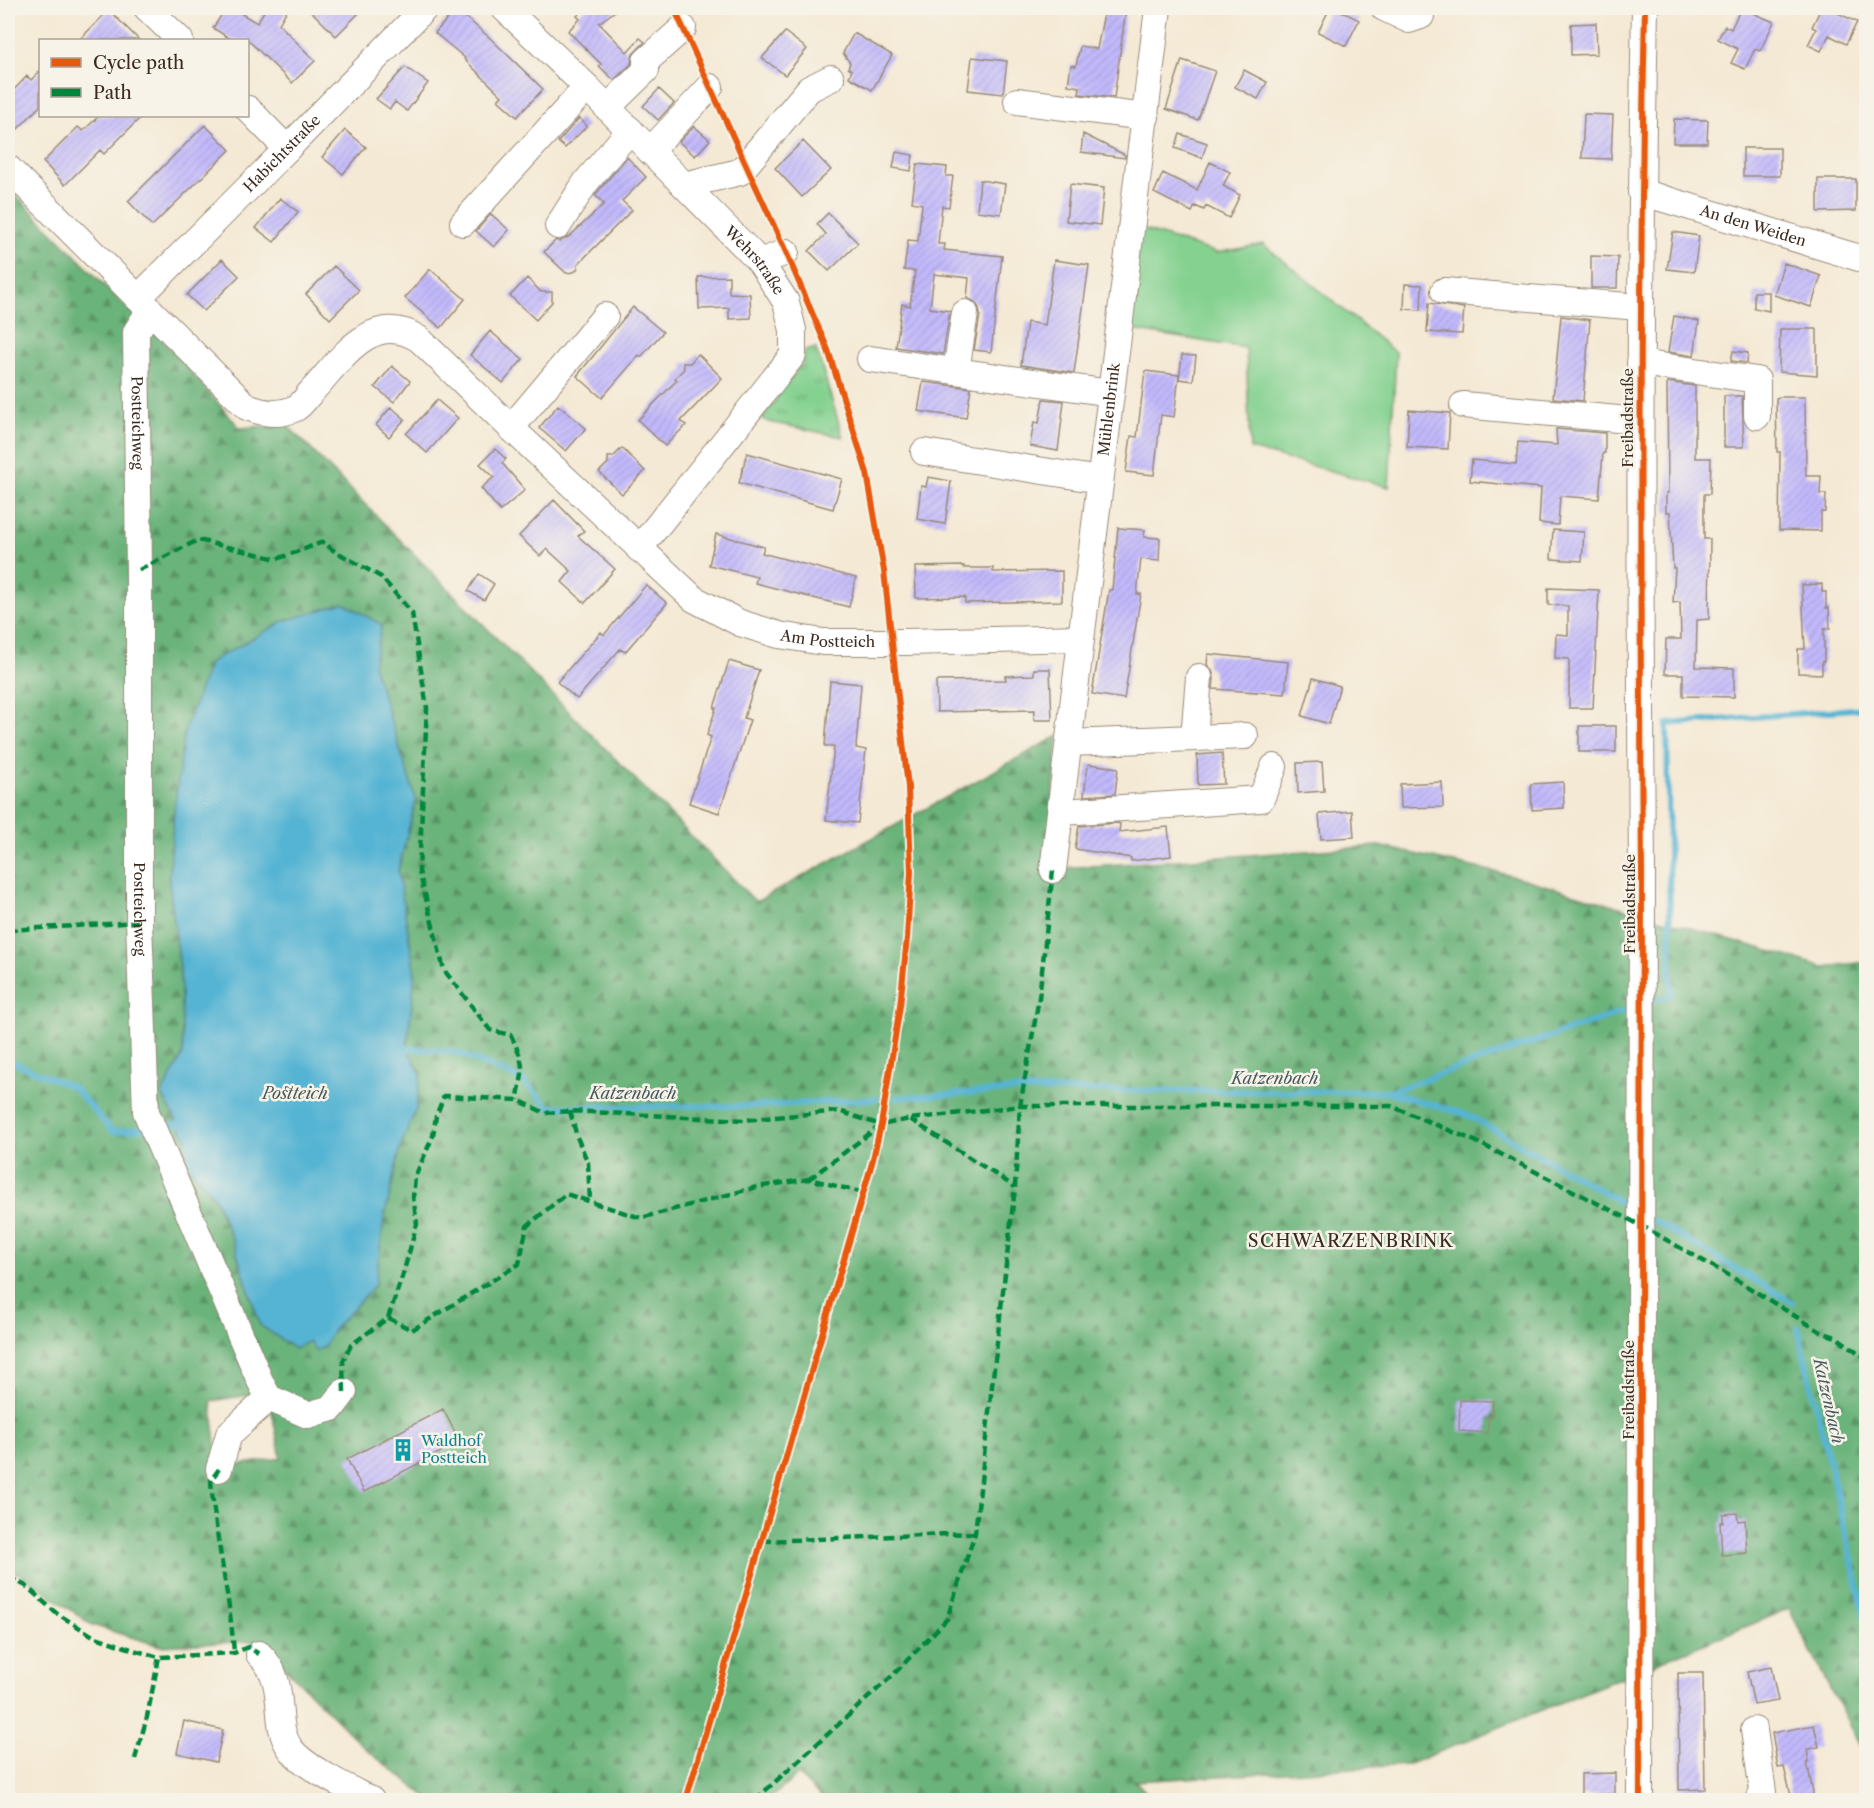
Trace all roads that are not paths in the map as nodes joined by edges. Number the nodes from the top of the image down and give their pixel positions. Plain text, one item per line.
1 (147, 8) edge
2 (425, 8) edge
3 (504, 8) edge
4 (1158, 8) edge
5 (1384, 8) edge
6 (1645, 8) edge
7 (1415, 14) edge
8 (683, 28) dead end
9 (179, 39) edge
10 (831, 78) dead end
11 (587, 87) junction
12 (710, 87) dead end
13 (1017, 101) dead end
14 (608, 108) junction
15 (249, 110) edge
16 (1146, 117) junction
17 (630, 130) junction
18 (287, 149) junction
19 (650, 151) junction
20 (8, 168) edge
21 (684, 185) junction
22 (1641, 192) junction
23 (464, 223) dead end
24 (558, 226) dead end
25 (786, 252) dead end
26 (1866, 260) edge
27 (760, 262) junction
28 (1444, 291) dead end
29 (144, 304) junction
30 (1640, 307) junction
31 (965, 313) dead end
32 (605, 316) dead end
33 (870, 359) dead end
34 (1640, 363) junction
35 (956, 371) junction
36 (1111, 393) junction
37 (1463, 405) dead end
38 (1757, 416) dead end
39 (1640, 422) junction
40 (510, 428) junction
41 (924, 452) dead end
42 (1100, 480) junction
43 (639, 549) junction
44 (1081, 638) junction
45 (1199, 676) dead end
46 (1245, 736) dead end
47 (1194, 738) junction
48 (1069, 743) junction
49 (1275, 767) dead end
50 (1062, 812) junction
51 (1053, 870) dead end
52 (344, 1392) dead end
53 (269, 1398) junction
54 (219, 1469) dead end
55 (259, 1654) dead end
56 (1754, 1730) dead end
57 (371, 1800) edge
58 (1640, 1800) edge
59 (1759, 1800) edge

1 - 9 street
2 - 18 street, Habichtstraße
3 - 11 street, Wehrstraße
4 - 16 street, Mühlenbrink
5 - 7 street
6 - 22 street, Freibadstraße
8 - 14 street
10 - 21 street
11 - 14 street, Wehrstraße
11 - 23 street
12 - 19 street
13 - 16 street
14 - 17 street, Wehrstraße
15 - 18 street
16 - 36 street, Mühlenbrink
17 - 19 street, Wehrstraße
17 - 24 street
18 - 29 street, Habichtstraße
19 - 21 street, Wehrstraße
20 - 29 street
21 - 27 street, Wehrstraße
22 - 26 street, An den Weiden
22 - 30 street, Freibadstraße
25 - 27 street
27 - 43 street, Wehrstraße
28 - 30 street
29 - 40 street
29 - 53 street, Postteichweg
30 - 34 street, Freibadstraße
31 - 35 street
32 - 40 street
33 - 35 street
34 - 38 street
34 - 39 street, Freibadstraße
35 - 36 street
36 - 42 street, Mühlenbrink
37 - 39 street
39 - 58 street, Freibadstraße
40 - 43 street
41 - 42 street
42 - 44 street, Mühlenbrink
43 - 44 street, Am Postteich
44 - 48 street, Mühlenbrink
45 - 47 street
46 - 47 street
47 - 48 street
48 - 50 street, Mühlenbrink
49 - 50 street
50 - 51 street, Mühlenbrink
52 - 53 street
53 - 54 street
55 - 57 street
56 - 59 street

